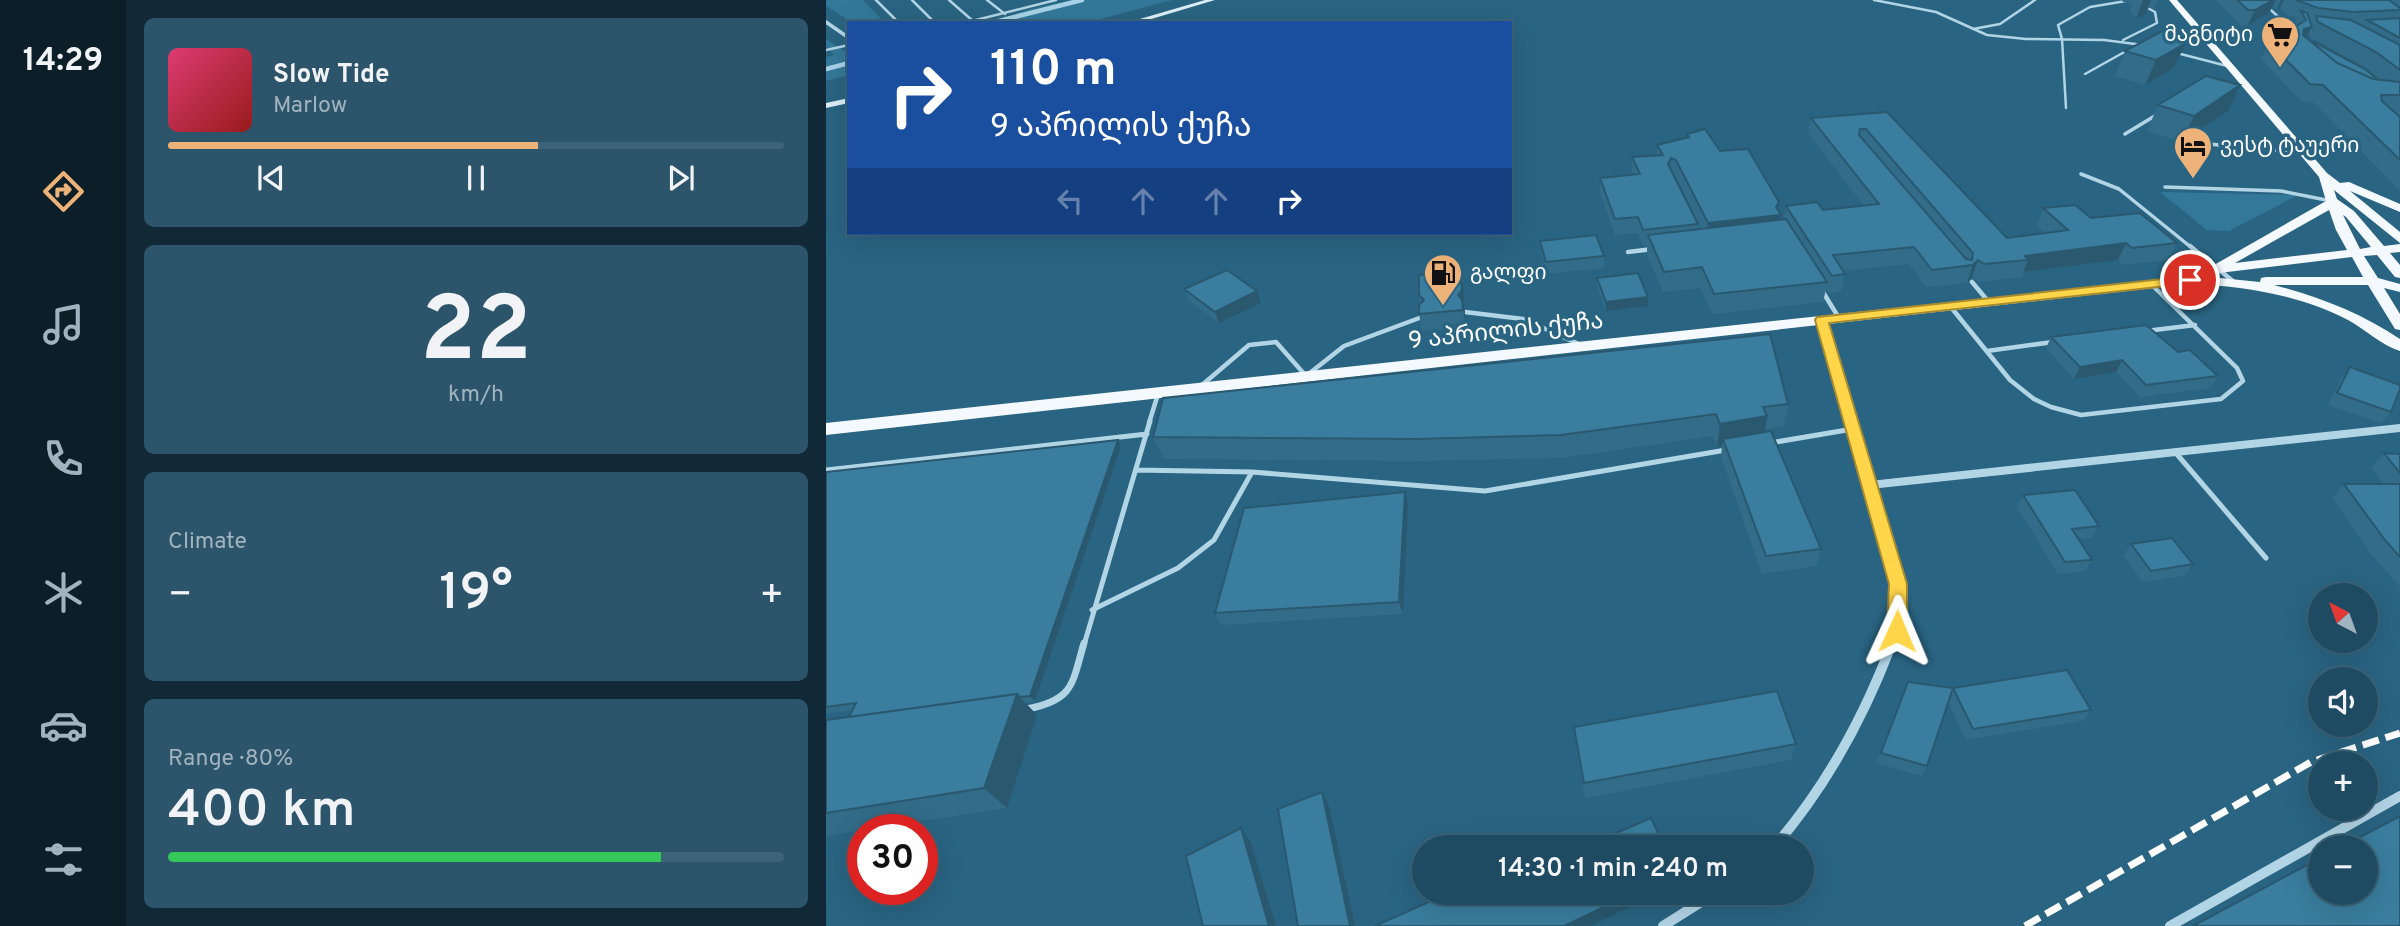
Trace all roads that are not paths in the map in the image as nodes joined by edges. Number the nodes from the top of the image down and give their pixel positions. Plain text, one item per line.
1 (882, 0) edge
2 (912, 0) edge
3 (949, 0) edge
4 (987, 0) edge
5 (1027, 0) edge
6 (1056, 0) edge
7 (1212, 0) edge
8 (1874, 0) edge
9 (2035, 0) edge
10 (2174, 0) edge
11 (2260, 0) edge
12 (876, 1) edge
13 (1034, 5) junction
14 (1005, 14) junction
15 (897, 21) edge
16 (933, 21) edge
17 (973, 21) joint
18 (1136, 21) edge
19 (826, 22) edge
20 (2303, 28) edge
21 (1966, 30) junction
22 (847, 37) edge
23 (2062, 39) junction
24 (2122, 41) junction
25 (2140, 44) junction
26 (847, 46) edge
27 (2153, 47) edge
28 (826, 50) edge
29 (2166, 50) edge
30 (2231, 67) junction
31 (2085, 74) dead end
32 (847, 101) edge
33 (826, 106) edge
34 (2066, 108) dead end
35 (2166, 109) edge
36 (2124, 134) dead end
37 (2209, 144) dead end
38 (2304, 153) junction
39 (2081, 174) dead end
40 (2323, 175) junction
41 (2165, 187) dead end
42 (2334, 202) junction
43 (2400, 208) edge
44 (2400, 239) edge
45 (2400, 248) edge
46 (1654, 249) edge
47 (2380, 251) junction
48 (1628, 252) dead end
49 (2356, 253) junction
50 (2216, 269) junction
51 (2400, 274) edge
52 (2190, 280) junction
53 (2374, 281) junction
54 (1972, 282) edge
55 (2234, 282) junction
56 (2151, 284) junction
57 (1820, 287) edge
58 (2400, 288) edge
59 (1989, 302) junction
60 (1950, 306) junction
61 (1465, 312) edge
62 (1422, 317) edge
63 (1839, 318) junction
64 (1822, 320) junction
65 (2194, 325) junction
66 (2400, 326) edge
67 (2139, 332) edge
68 (2056, 342) edge
69 (1584, 346) junction
70 (2400, 346) edge
71 (1987, 351) junction
72 (1306, 376) junction
73 (1199, 388) junction
74 (1159, 392) junction
75 (2400, 428) edge
76 (826, 429) edge
77 (1853, 429) junction
78 (1147, 434) junction
79 (1758, 445) edge
80 (1730, 450) edge
81 (2174, 452) junction
82 (826, 470) edge
83 (1136, 470) junction
84 (1252, 472) junction
85 (1870, 485) junction
86 (2266, 558) dead end
87 (1093, 610) junction
88 (1017, 710) edge
89 (2400, 796) edge
90 (1784, 835) edge
91 (1696, 905) edge
92 (1663, 926) edge
93 (2171, 926) edge

1 - 12 lane
2 - 16 lane
3 - 17 lane
4 - 14 lane
5 - 13 lane
6 - 13 lane
7 - 18 main road
8 - 21 lane
9 - 21 lane
10 - 30 main road
11 - 20 lane
12 - 15 lane
13 - 14 lane
14 - 17 lane
19 - 22 street
21 - 23 lane
23 - 24 lane
23 - 24 lane
23 - 34 lane
24 - 25 lane
25 - 27 lane
25 - 31 lane
26 - 28 lane
29 - 30 lane
30 - 38 main road
32 - 33 main road
35 - 36 lane
37 - 38 lane
38 - 40 main road
39 - 50 lane
40 - 42 main road
40 - 43 main road
40 - 44 main road
41 - 42 lane
42 - 47 main road
42 - 49 main road
42 - 50 main road
45 - 47 main road
46 - 48 lane
47 - 49 main road
47 - 51 main road
49 - 50 main road
49 - 53 main road
50 - 52 main road
50 - 55 lane
52 - 55 main road
52 - 56 main road, 9 აპრილის ქუჩა
53 - 55 main road
53 - 58 main road
53 - 66 main road
54 - 59 lane
55 - 70 main road
56 - 59 main road, 9 აპრილის ქუჩა
56 - 65 lane
57 - 63 lane
59 - 60 main road, 9 აპრილის ქუჩა
60 - 63 main road, 9 აპრილის ქუჩა
60 - 71 lane
61 - 69 lane
62 - 72 lane
63 - 64 main road, 9 აპრილის ქუჩა
64 - 69 main road, 9 აპრილის ქუჩა
64 - 77 street
65 - 67 lane
65 - 71 lane
68 - 71 lane
69 - 72 main road, 9 აპრილის ქუჩა
72 - 73 main road, 9 აპრილის ქუჩა
72 - 73 lane
73 - 74 main road, 9 აპრილის ქუჩა
74 - 76 main road, 9 აპრილის ქუჩა
74 - 78 lane
75 - 81 street
77 - 79 lane
77 - 85 street
78 - 82 lane
78 - 83 lane
80 - 84 lane
81 - 85 street
81 - 86 lane
83 - 84 lane
83 - 87 lane
84 - 87 lane
85 - 90 street
87 - 88 lane
89 - 93 street
91 - 92 street

